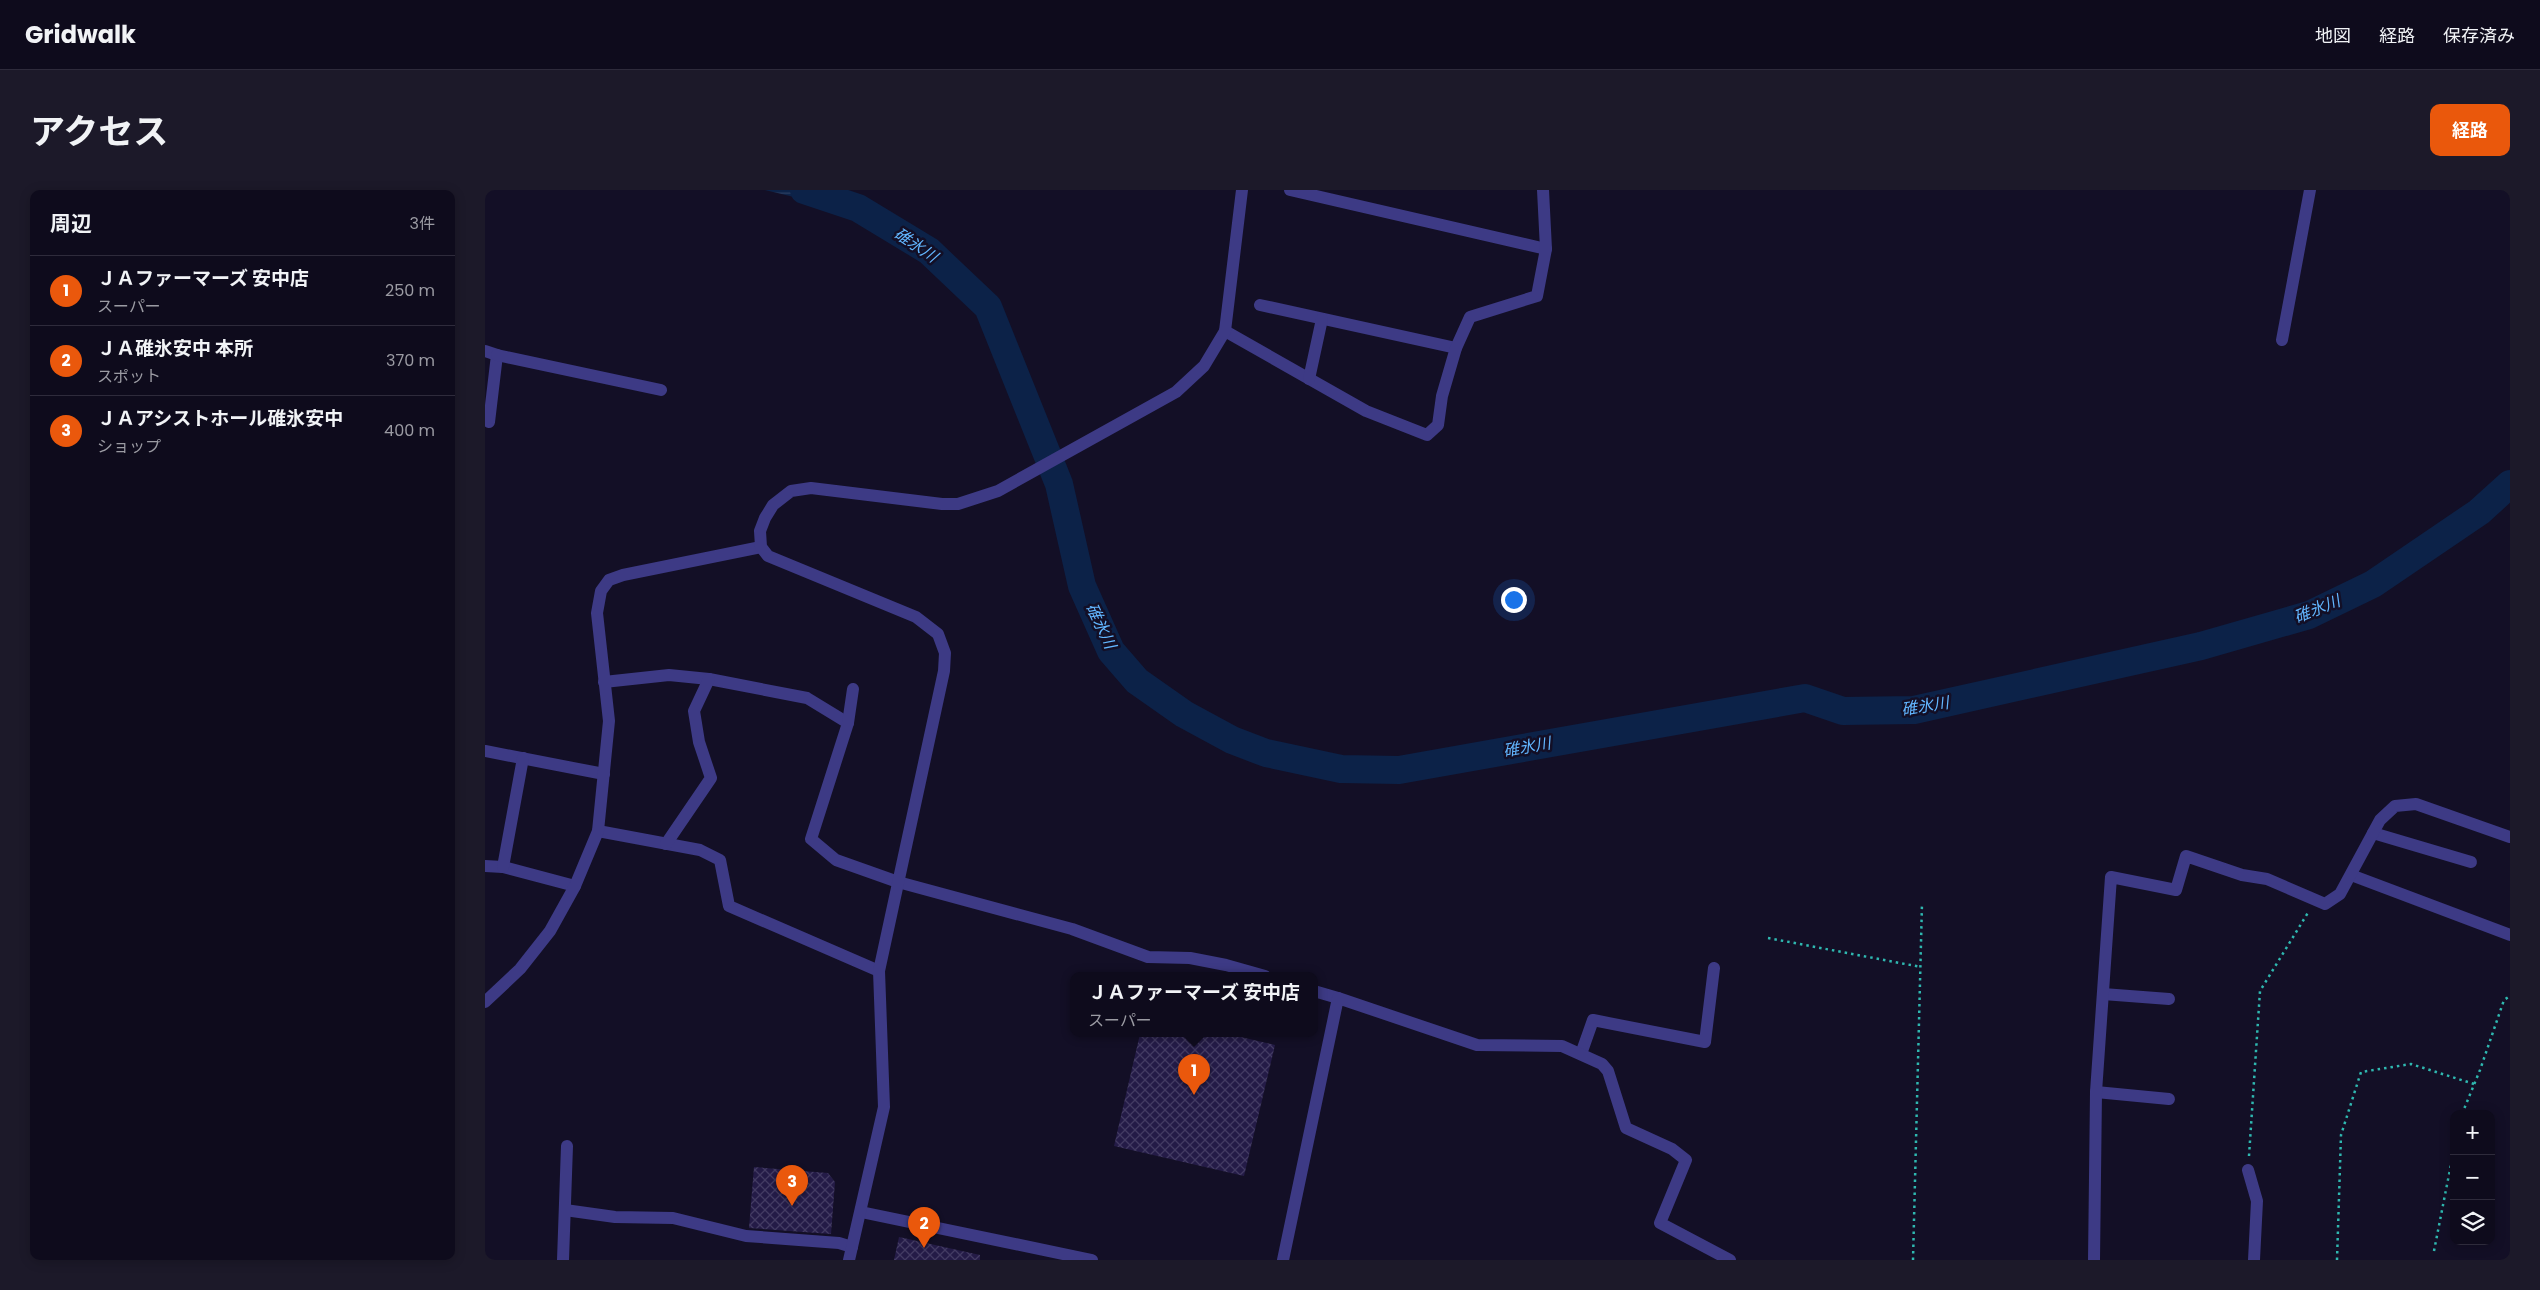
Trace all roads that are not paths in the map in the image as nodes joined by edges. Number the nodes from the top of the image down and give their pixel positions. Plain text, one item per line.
1 (1242, 190) edge
2 (1290, 190) edge
3 (1543, 190) edge
4 (2309, 190) edge
5 (1317, 193) edge
6 (1546, 249) junction
7 (1260, 305) dead end
8 (1323, 319) junction
9 (1225, 331) junction
10 (2282, 340) dead end
11 (1456, 348) junction
12 (491, 353) edge
13 (1309, 379) junction
14 (661, 390) dead end
15 (489, 422) dead end
16 (761, 547) junction
17 (709, 679) junction
18 (604, 682) junction
19 (853, 689) dead end
20 (848, 723) junction
21 (485, 751) edge
22 (523, 758) junction
23 (604, 774) junction
24 (598, 831) junction
25 (2373, 833) junction
26 (2510, 837) edge
27 (666, 844) junction
28 (2471, 862) dead end
29 (485, 866) edge
30 (503, 868) junction
31 (2351, 874) junction
32 (897, 882) junction
33 (575, 886) junction
34 (2510, 935) edge
35 (1714, 968) dead end
36 (879, 971) junction
37 (1252, 972) edge
38 (1318, 992) edge
39 (2103, 994) junction
40 (1338, 998) junction
41 (2169, 999) dead end
42 (485, 1002) edge
43 (1581, 1054) junction
44 (2096, 1092) junction
45 (2169, 1099) dead end
46 (567, 1146) dead end
47 (2248, 1170) road end
48 (565, 1210) junction
49 (861, 1212) junction
50 (852, 1247) junction
51 (563, 1260) edge
52 (849, 1260) edge
53 (1092, 1260) edge
54 (1283, 1260) edge
55 (1730, 1260) edge
56 (2094, 1260) edge
57 (2254, 1260) edge

1 - 9 street
2 - 5 street
3 - 6 street
4 - 10 street
5 - 6 street
6 - 11 street
7 - 8 street
8 - 11 street
8 - 13 street
9 - 13 street
9 - 16 street
11 - 13 street
12 - 14 street
12 - 15 street
16 - 18 street
16 - 32 street
17 - 18 street
17 - 20 street
17 - 27 street
18 - 23 street
19 - 20 street
20 - 32 street
21 - 22 street
22 - 23 street
22 - 30 street
23 - 24 street
24 - 27 street
24 - 33 street
25 - 26 street
25 - 28 street
25 - 31 street
27 - 36 street
29 - 30 street
30 - 33 street
31 - 34 street
31 - 39 street
32 - 36 street
32 - 37 street
33 - 42 street
35 - 43 street
36 - 49 street
38 - 40 street
39 - 41 street
39 - 44 street
40 - 43 street
40 - 54 street
43 - 55 street
44 - 45 street
44 - 56 street
46 - 48 street
47 - 57 street
48 - 50 street
48 - 51 street
49 - 50 street
49 - 53 street
50 - 52 street

